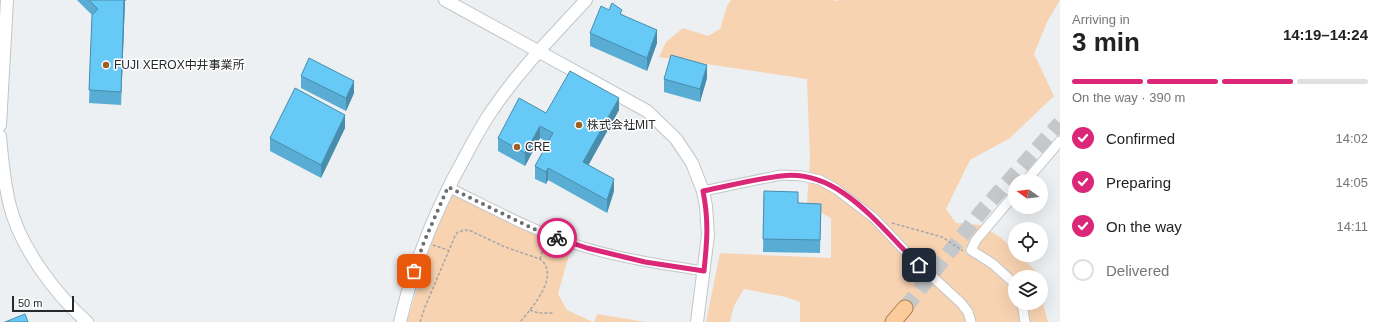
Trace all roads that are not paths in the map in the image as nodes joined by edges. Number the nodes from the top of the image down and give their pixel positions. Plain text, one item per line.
1 (7, 0) edge
2 (445, 0) edge
3 (586, 0) edge
4 (538, 51) junction
5 (0, 125) edge
6 (0, 136) edge
7 (1060, 141) edge
8 (1032, 174) edge
9 (448, 187) junction
10 (703, 191) junction
11 (1008, 202) edge
12 (5, 208) edge
13 (704, 271) junction
14 (1008, 278) edge
15 (905, 308) tunnel mouth
16 (1023, 310) edge
17 (87, 322) edge
18 (400, 322) edge
19 (697, 322) edge
20 (893, 322) edge
21 (972, 322) edge
22 (1025, 322) edge

1 - 5 street
2 - 4 street
3 - 4 street
4 - 9 street
4 - 10 street
6 - 12 street
7 - 8 street
9 - 13 street
9 - 18 street
10 - 13 street
10 - 21 street
11 - 14 street
12 - 17 street
13 - 19 street
15 - 20 main road
16 - 22 street

